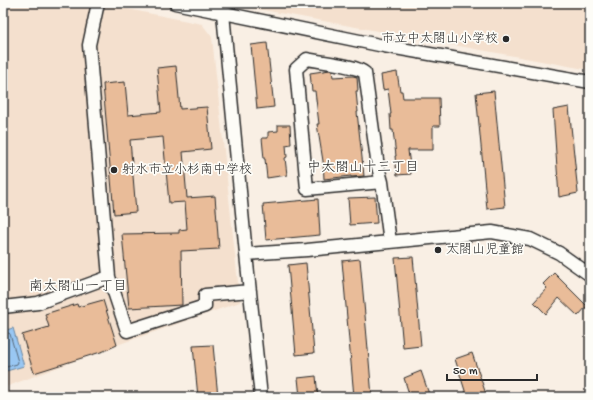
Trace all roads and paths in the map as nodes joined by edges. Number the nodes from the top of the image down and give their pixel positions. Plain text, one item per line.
1 (98, 3) edge
2 (175, 3) edge
3 (222, 8) edge
4 (590, 82) edge
5 (382, 182) junction
6 (390, 242) junction
7 (246, 254) junction
8 (590, 275) edge
9 (109, 277) junction
10 (250, 291) junction
11 (3, 307) edge
12 (261, 397) edge

1 - 9 street
2 - 3 street
3 - 4 street
3 - 7 street
5 - 5 street
5 - 6 street
6 - 7 street
6 - 8 street
7 - 10 street
9 - 10 street
9 - 11 street
10 - 12 street

